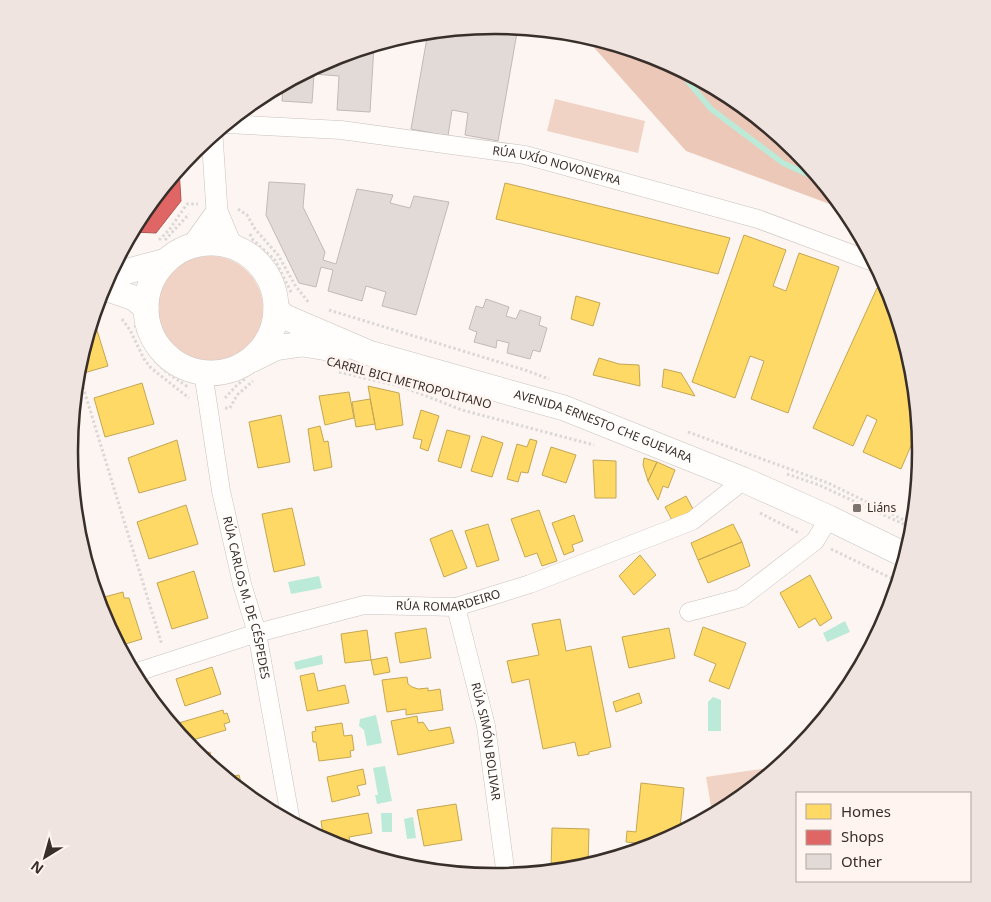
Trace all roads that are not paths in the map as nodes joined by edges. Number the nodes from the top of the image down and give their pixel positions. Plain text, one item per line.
1 (235, 124) edge
2 (213, 144) edge
3 (217, 208) junction
4 (192, 246) junction
5 (232, 247) junction
6 (161, 249) junction
7 (866, 259) edge
8 (118, 274) edge
9 (110, 290) edge
10 (276, 310) junction
11 (140, 315) junction
12 (370, 353) junction
13 (203, 372) junction
14 (252, 372) junction
15 (744, 480) junction
16 (829, 518) junction
17 (900, 553) edge
18 (456, 607) junction
19 (689, 612) dead end
20 (257, 633) junction
21 (141, 671) edge
22 (289, 813) edge
23 (505, 868) edge

1 - 7 street, RÚA UXÍO NOVONEYRA
2 - 3 street
3 - 4 street
3 - 5 street
4 - 5 main road
4 - 6 main road
5 - 10 main road
6 - 8 main road
6 - 11 main road
9 - 11 main road
10 - 12 main road, AVENIDA ERNESTO CHE GUEVARA
10 - 14 main road
11 - 13 main road
12 - 14 main road, AVENIDA ERNESTO CHE GUEVARA
12 - 15 main road, AVENIDA ERNESTO CHE GUEVARA
13 - 14 main road
13 - 20 street, RÚA CARLOS M. DE CÉSPEDES
15 - 16 main road, AVENIDA ERNESTO CHE GUEVARA
15 - 18 street, RÚA ROMARDEIRO
16 - 17 main road, AVENIDA ERNESTO CHE GUEVARA
16 - 19 street
18 - 20 street, RÚA ROMARDEIRO
18 - 23 street, RÚA SIMÓN BOLIVAR
20 - 21 street, RÚA ROMARDEIRO
20 - 22 street, RÚA CARLOS M. DE CÉSPEDES

